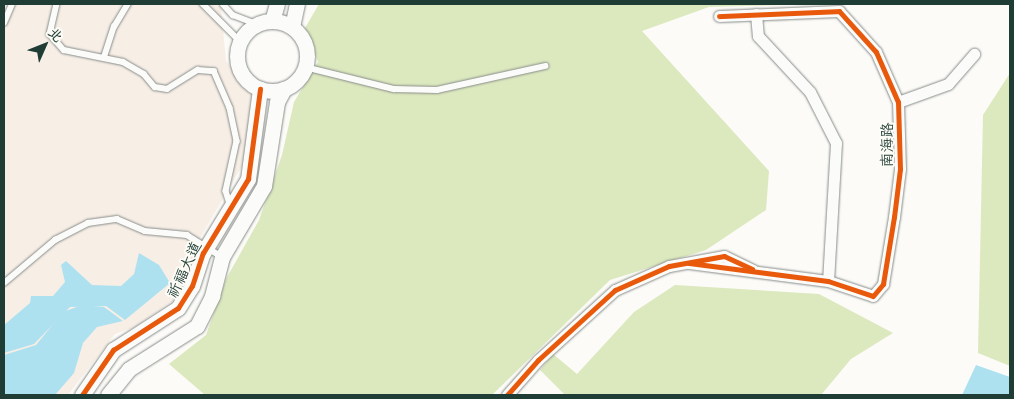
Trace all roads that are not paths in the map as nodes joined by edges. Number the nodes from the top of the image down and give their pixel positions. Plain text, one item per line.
1 (12, 4) edge
2 (57, 4) edge
3 (128, 4) edge
4 (203, 4) edge
5 (223, 4) edge
6 (277, 4) edge
7 (297, 4) edge
8 (756, 14) junction
9 (719, 16) dead end
10 (272, 21) junction
11 (4, 23) edge
12 (257, 24) junction
13 (292, 27) junction
14 (240, 41) junction
15 (974, 54) dead end
16 (104, 57) junction
17 (545, 66) dead end
18 (305, 67) junction
19 (260, 89) junction
20 (284, 89) junction
21 (898, 102) junction
22 (230, 204) junction
23 (206, 248) junction
24 (222, 257) junction
25 (828, 281) junction
26 (4, 283) edge
27 (82, 395) edge
28 (108, 395) edge
29 (507, 395) edge

1 - 11 lane
2 - 16 lane
3 - 16 lane
4 - 14 lane
5 - 12 lane
6 - 10 street
7 - 13 street
8 - 9 street, 南海路
8 - 21 street, 南海路
8 - 25 street
10 - 12 street
10 - 13 street
12 - 14 street
13 - 18 street
14 - 19 street
15 - 21 street, 南海路
16 - 22 lane
17 - 18 lane
18 - 20 street
19 - 20 street
19 - 22 street, 祈福大道
20 - 24 street, 祈福大道
21 - 25 street, 南海路
22 - 23 street, 祈福大道
23 - 24 lane
23 - 26 lane
23 - 27 street, 祈福大道
24 - 28 street, 祈福大道
25 - 29 street, 南海路

